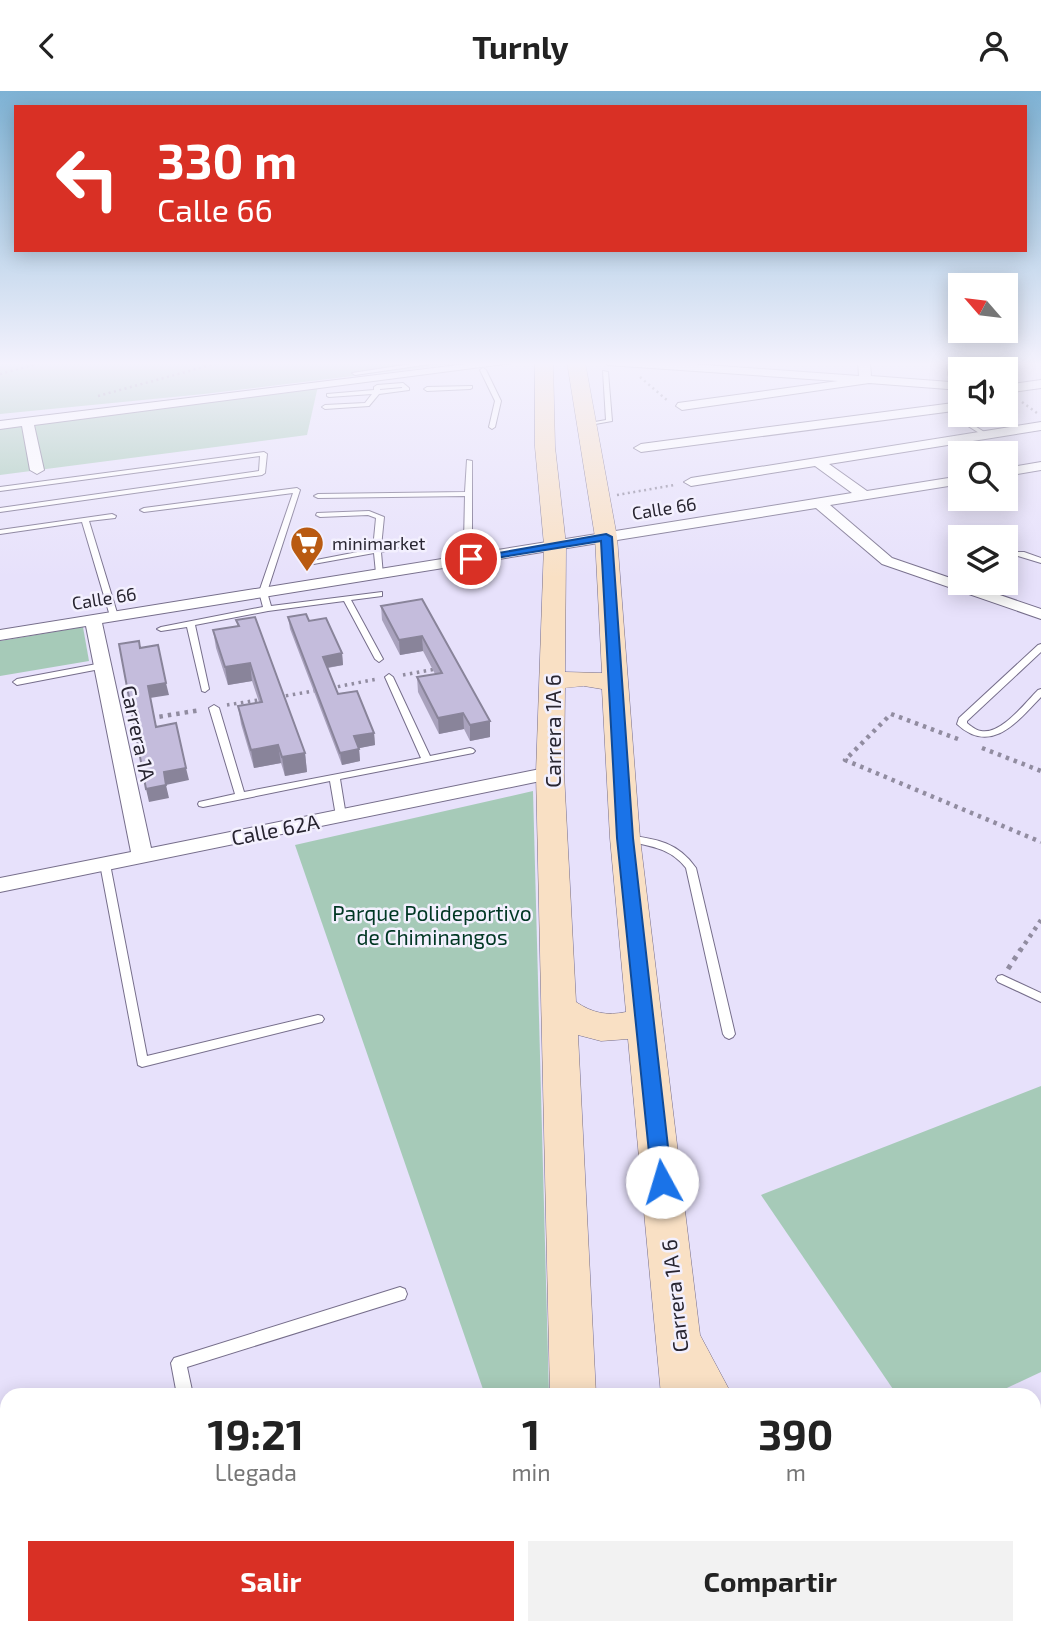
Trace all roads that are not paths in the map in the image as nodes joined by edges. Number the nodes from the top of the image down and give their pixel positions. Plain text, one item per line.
1 (29, 434) edge
2 (545, 434) edge
3 (588, 434) edge
4 (746, 434) edge
5 (898, 434) edge
6 (992, 434) edge
7 (986, 435) joint
8 (916, 446) junction
9 (641, 448) dead end
10 (469, 461) dead end
11 (816, 461) junction
12 (1041, 466) edge
13 (1018, 470) edge
14 (38, 477) junction
15 (691, 482) road end
16 (948, 482) edge
17 (0, 489) edge
18 (468, 494) junction
19 (318, 496) dead end
20 (865, 496) junction
21 (820, 504) junction
22 (0, 510) edge
23 (144, 510) dead end
24 (320, 515) dead end
25 (112, 516) dead end
26 (85, 520) junction
27 (0, 532) edge
28 (606, 537) junction
29 (555, 545) junction
30 (400, 546) dead end
31 (377, 551) junction
32 (1021, 554) dead end
33 (471, 559) junction
34 (1041, 561) edge
35 (311, 563) dead end
36 (380, 573) junction
37 (262, 592) junction
38 (379, 594) dead end
39 (346, 598) junction
40 (268, 609) junction
41 (1041, 614) edge
42 (114, 616) junction
43 (93, 619) junction
44 (191, 624) junction
45 (161, 629) dead end
46 (0, 635) edge
47 (1040, 649) edge
48 (379, 659) dead end
49 (102, 666) junction
50 (389, 677) road end
51 (17, 682) dead end
52 (552, 684) junction
53 (615, 684) junction
54 (205, 689) dead end
55 (1041, 692) edge
56 (214, 708) road end
57 (470, 751) dead end
58 (427, 760) junction
59 (551, 773) junction
60 (335, 779) junction
61 (240, 796) junction
62 (203, 804) dead end
63 (341, 816) junction
64 (625, 838) junction
65 (142, 856) junction
66 (106, 864) junction
67 (0, 885) edge
68 (1002, 979) road end
69 (1041, 997) edge
70 (561, 1010) junction
71 (318, 1019) dead end
72 (644, 1021) junction
73 (729, 1034) dead end
74 (400, 1294) dead end
75 (677, 1316) junction
76 (184, 1388) edge
77 (573, 1388) edge
78 (683, 1388) edge
79 (704, 1388) edge

1 - 14 street
2 - 29 street, Carrera 1A 6
3 - 28 street, Carrera 1A 6
4 - 9 street
5 - 8 street
6 - 7 street
7 - 8 street
8 - 11 street
10 - 18 lane
11 - 15 street
11 - 20 street
12 - 13 street
14 - 17 lane
14 - 22 lane
16 - 20 street, Calle 66
18 - 19 lane
18 - 33 lane
20 - 21 street, Calle 66
21 - 28 street, Calle 66
21 - 41 street
23 - 37 lane
24 - 31 lane
25 - 26 lane
26 - 27 lane
26 - 42 lane
28 - 29 street, Calle 66
28 - 53 street, Carrera 1A 6
29 - 33 street, Calle 66
29 - 52 street, Carrera 1A 6
30 - 31 lane
31 - 35 lane
31 - 36 lane
32 - 34 lane
33 - 36 street, Calle 66
36 - 37 street, Calle 66
37 - 40 lane
37 - 42 street, Calle 66
38 - 39 lane
39 - 40 lane
39 - 48 lane
40 - 44 lane
42 - 43 street, Calle 66
43 - 46 street, Calle 66
43 - 49 street, Carrera 1A
44 - 45 lane
44 - 54 lane
47 - 55 lane
49 - 51 lane
49 - 65 street, Carrera 1A
50 - 58 lane
52 - 53 street
52 - 59 street, Carrera 1A 6
53 - 64 street, Carrera 1A 6
56 - 61 lane
57 - 58 lane
58 - 60 lane
59 - 63 street, Calle 62A
59 - 70 street, Carrera 1A 6
60 - 61 lane
60 - 63 lane
61 - 62 lane
63 - 65 street, Calle 62A
64 - 72 street, Carrera 1A 6
64 - 73 lane
65 - 66 street, Calle 62A
66 - 67 street, Calle 62A
66 - 71 lane
68 - 69 lane
70 - 72 street
70 - 77 street, Carrera 1A 6
72 - 75 street, Carrera 1A 6
74 - 76 lane
75 - 78 street, Carrera 1A 6
75 - 79 street

